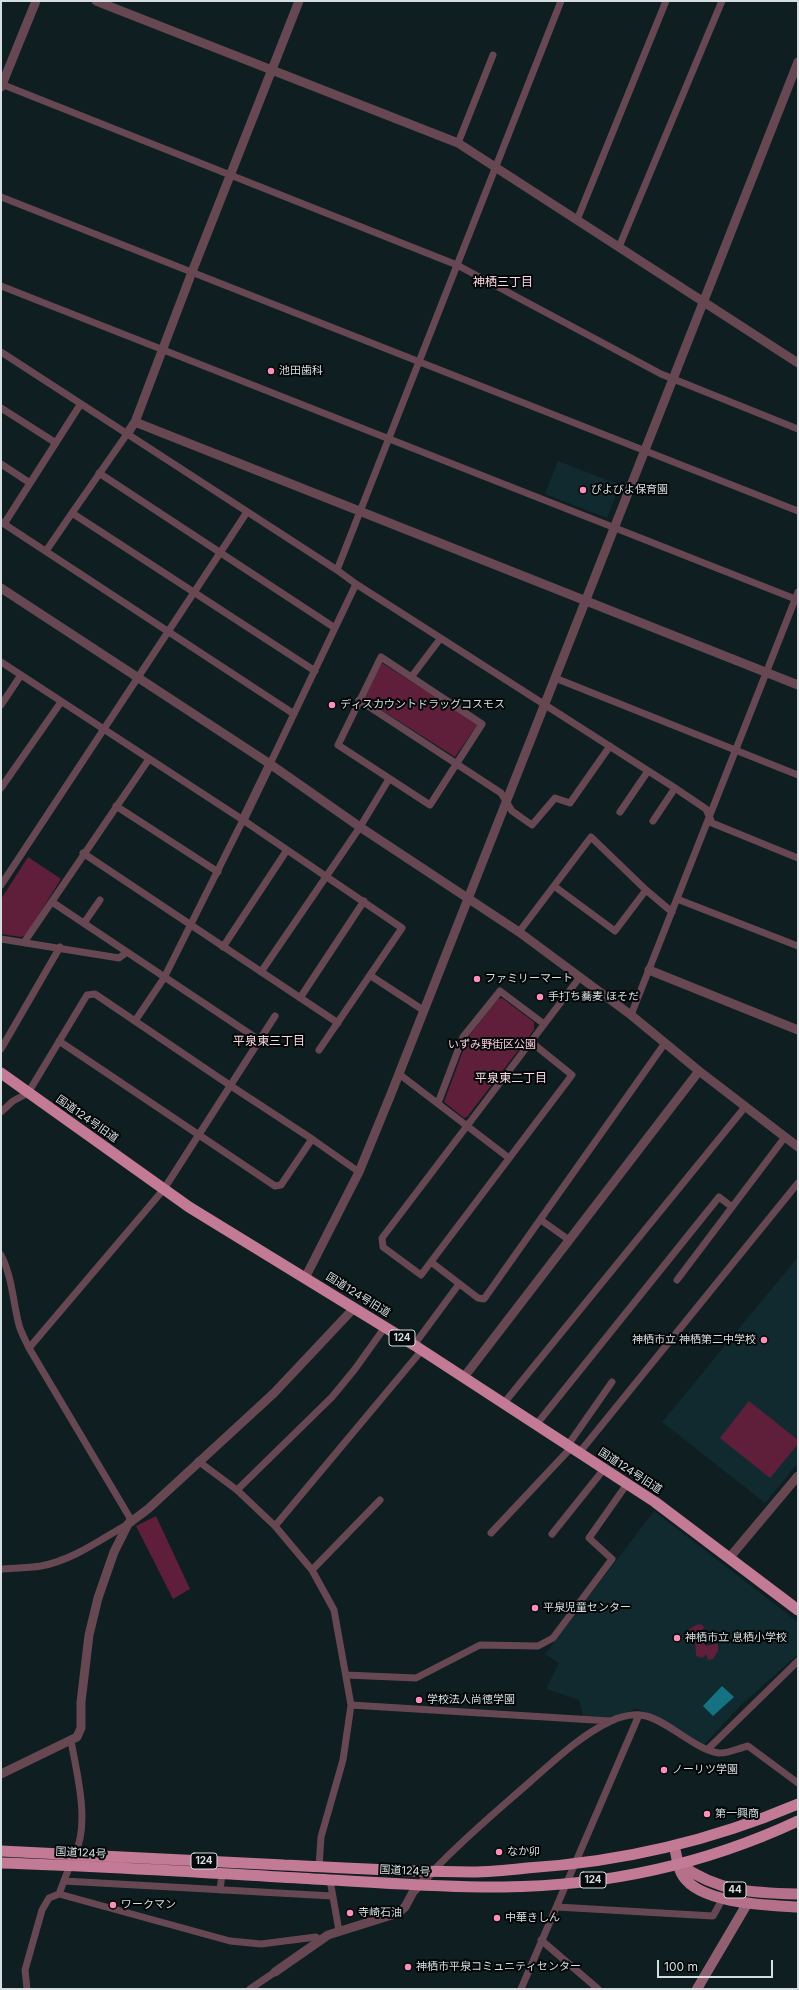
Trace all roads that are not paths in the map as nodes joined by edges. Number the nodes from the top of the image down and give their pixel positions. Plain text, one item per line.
1 (36, 1) edge
2 (96, 1) edge
3 (299, 1) edge
4 (561, 1) edge
5 (666, 1) edge
6 (722, 1) edge
7 (493, 55) dead end
8 (798, 62) edge
9 (272, 70) junction
10 (1, 85) edge
11 (458, 143) junction
12 (496, 166) junction
13 (231, 176) junction
14 (1, 197) edge
15 (577, 220) junction
16 (619, 247) junction
17 (457, 265) junction
18 (192, 272) junction
19 (1, 286) edge
20 (703, 300) junction
21 (162, 349) junction
22 (1, 353) edge
23 (418, 361) junction
24 (798, 363) edge
25 (673, 378) junction
26 (80, 405) junction
27 (1, 408) edge
28 (135, 422) junction
29 (798, 428) edge
30 (127, 434) junction
31 (388, 439) junction
32 (56, 443) junction
33 (644, 450) junction
34 (1, 464) edge
35 (99, 473) junction
36 (30, 483) junction
37 (360, 511) junction
38 (798, 511) edge
39 (246, 512) junction
40 (72, 513) junction
41 (2, 523) edge
42 (614, 528) junction
43 (46, 551) junction
44 (221, 552) junction
45 (337, 570) junction
46 (356, 584) junction
47 (1, 588) edge
48 (195, 592) junction
49 (797, 597) edge
50 (586, 601) junction
51 (335, 628) junction
52 (169, 632) junction
53 (440, 639) junction
54 (1, 662) edge
55 (315, 671) junction
56 (766, 672) junction
57 (21, 675) junction
58 (412, 676) junction
59 (555, 678) junction
60 (138, 679) junction
61 (798, 685) edge
62 (359, 700) junction
63 (61, 702) junction
64 (544, 704) junction
65 (1, 705) edge
66 (294, 714) junction
67 (104, 728) junction
68 (610, 746) junction
69 (736, 750) junction
70 (148, 759) junction
71 (270, 764) junction
72 (457, 765) junction
73 (648, 771) junction
74 (798, 775) edge
75 (389, 779) junction
76 (1, 788) edge
77 (675, 788) junction
78 (506, 800) junction
79 (116, 806) junction
80 (620, 812) dead end
81 (709, 816) junction
82 (243, 820) junction
83 (653, 821) dead end
84 (360, 827) junction
85 (287, 850) junction
86 (83, 853) junction
87 (798, 858) edge
88 (218, 872) junction
89 (326, 876) junction
90 (1, 885) edge
91 (554, 886) junction
92 (646, 890) junction
93 (467, 898) junction
94 (677, 898) junction
95 (100, 900) dead end
96 (364, 901) junction
97 (52, 902) junction
98 (672, 912) junction
99 (84, 923) junction
100 (191, 925) junction
101 (519, 932) junction
102 (1, 939) edge
103 (25, 942) junction
104 (223, 946) junction
105 (798, 946) edge
106 (60, 947) junction
107 (127, 952) junction
108 (649, 970) junction
109 (261, 972) junction
110 (371, 976) junction
111 (580, 977) junction
112 (164, 978) junction
113 (300, 998) junction
114 (423, 1010) junction
115 (631, 1015) junction
116 (275, 1016) dead end
117 (135, 1021) junction
118 (338, 1023) junction
119 (544, 1024) junction
120 (798, 1030) edge
121 (259, 1040) junction
122 (59, 1041) junction
123 (530, 1042) junction
124 (665, 1043) junction
125 (1, 1048) edge
126 (319, 1050) dead end
127 (699, 1071) junction
128 (1, 1073) edge
129 (399, 1074) junction
130 (231, 1086) junction
131 (28, 1092) junction
132 (438, 1103) junction
133 (745, 1107) junction
134 (1, 1112) edge
135 (466, 1126) junction
136 (199, 1135) junction
137 (785, 1137) junction
138 (312, 1139) junction
139 (798, 1145) edge
140 (509, 1158) junction
141 (359, 1172) junction
142 (798, 1183) edge
143 (164, 1189) junction
144 (732, 1207) junction
145 (541, 1220) junction
146 (569, 1240) junction
147 (1, 1255) edge
148 (431, 1262) junction
149 (305, 1278) junction
150 (677, 1280) dead end
151 (459, 1284) junction
152 (354, 1308) junction
153 (385, 1327) junction
154 (29, 1348) junction
155 (418, 1348) junction
156 (464, 1377) junction
157 (612, 1382) dead end
158 (504, 1403) junction
159 (536, 1425) junction
160 (568, 1445) junction
161 (579, 1453) junction
162 (198, 1461) junction
163 (604, 1469) junction
164 (798, 1476) edge
165 (627, 1484) junction
166 (237, 1490) junction
167 (380, 1500) dead end
168 (128, 1524) junction
169 (274, 1526) junction
170 (491, 1533) dead end
171 (552, 1534) dead end
172 (730, 1557) junction
173 (1, 1569) edge
174 (312, 1570) junction
175 (798, 1609) edge
176 (798, 1661) edge
177 (346, 1674) junction
178 (351, 1705) junction
179 (639, 1715) junction
180 (610, 1721) junction
181 (71, 1741) junction
182 (708, 1749) junction
183 (1, 1774) edge
184 (798, 1783) edge
185 (798, 1804) edge
186 (798, 1821) edge
187 (674, 1846) junction
188 (1, 1851) edge
189 (75, 1854) junction
190 (1, 1863) edge
191 (574, 1864) junction
192 (679, 1864) junction
193 (70, 1865) junction
194 (319, 1867) junction
195 (433, 1870) junction
196 (222, 1874) junction
197 (330, 1880) junction
198 (64, 1881) junction
199 (566, 1884) junction
200 (418, 1886) junction
201 (220, 1890) junction
202 (59, 1894) junction
203 (798, 1894) edge
204 (332, 1896) junction
205 (723, 1898) junction
206 (747, 1904) junction
207 (557, 1907) junction
208 (798, 1907) edge
209 (340, 1931) junction
210 (319, 1940) junction
211 (541, 1940) junction
212 (275, 1972) joint
213 (26, 1989) edge
214 (250, 1989) edge
215 (521, 1989) edge
216 (598, 1989) edge
217 (697, 1989) edge

1 - 10 street
2 - 9 street
3 - 9 street
4 - 12 street
5 - 15 street
6 - 16 street
7 - 11 street
8 - 20 street
9 - 11 street
9 - 13 street
10 - 13 street
11 - 12 street
12 - 15 street
12 - 17 street
13 - 17 street
13 - 18 street
14 - 18 street
15 - 16 street
16 - 20 street
17 - 23 street
17 - 25 street
18 - 21 street
18 - 23 street
19 - 21 street
20 - 24 street
20 - 25 street
21 - 28 street
21 - 31 street
22 - 26 street
23 - 31 street
23 - 33 street
25 - 29 street
25 - 33 street
26 - 30 street
26 - 32 street
27 - 32 street
28 - 30 street
28 - 37 street
30 - 35 street
30 - 39 street
31 - 37 street
31 - 42 street
32 - 36 street
33 - 38 street
33 - 42 street
34 - 36 street
35 - 40 street
35 - 44 street
36 - 41 street
37 - 45 street
37 - 50 street
39 - 44 street
39 - 45 street
40 - 43 street
40 - 48 street
41 - 43 street
42 - 49 street
42 - 50 street
43 - 52 street
44 - 48 street
44 - 51 street
45 - 46 street
46 - 51 street
46 - 53 street
47 - 60 street
48 - 52 street
48 - 55 street
49 - 56 street
50 - 56 street
50 - 59 street
51 - 55 street
52 - 60 street
52 - 66 street
53 - 58 street
53 - 64 street
54 - 57 street
55 - 66 street
56 - 61 street
56 - 69 street
57 - 63 street
57 - 65 street
58 - 62 street
58 - 72 street
59 - 64 street
59 - 69 street
60 - 67 street
60 - 71 street
62 - 72 street
62 - 75 street
63 - 67 street
63 - 76 street
64 - 68 street
64 - 78 street
66 - 71 street
67 - 70 street
67 - 90 street
68 - 73 street
68 - 78 street
69 - 74 street
69 - 81 street
70 - 79 street
70 - 82 street
71 - 82 street
71 - 84 street
72 - 75 street
72 - 78 street
73 - 77 street
73 - 80 street
75 - 84 street
77 - 81 street
77 - 83 street
78 - 93 street
79 - 86 street
79 - 88 street
81 - 87 street
81 - 94 street
82 - 85 street
82 - 88 street
84 - 89 street
84 - 93 street
85 - 89 street
85 - 104 street
86 - 97 street
86 - 100 street
88 - 100 street
89 - 96 street
89 - 109 street
91 - 92 street
91 - 92 street
91 - 101 street
92 - 98 street
93 - 101 street
93 - 114 street
94 - 98 street
94 - 105 street
95 - 99 street
96 - 110 street
96 - 113 street
97 - 99 street
97 - 103 street
98 - 108 street
99 - 107 street
100 - 104 street
100 - 112 street
101 - 111 street
102 - 103 street
103 - 106 street
104 - 109 street
106 - 107 street
106 - 125 street
107 - 112 street
108 - 115 street
108 - 120 street
109 - 113 street
110 - 114 street
110 - 118 street
111 - 115 street
111 - 119 street
112 - 117 street
112 - 121 street
113 - 118 street
114 - 129 street
115 - 124 street
116 - 121 street
117 - 122 street
117 - 130 street
118 - 126 street
119 - 123 street
119 - 132 street
121 - 130 street
122 - 131 street
122 - 136 street
123 - 135 street
123 - 140 street
124 - 127 street
124 - 145 street
127 - 133 street
127 - 146 street
128 - 131 highway, 国道124号旧道 / 124
129 - 132 street
129 - 141 street
130 - 136 street
130 - 138 street
131 - 134 street
131 - 143 highway, 国道124号旧道 / 124
132 - 135 street
133 - 137 street
133 - 158 street
135 - 140 street
135 - 148 street
136 - 138 street
136 - 143 street
137 - 139 street
137 - 144 street
138 - 141 street
140 - 148 street
141 - 149 street
142 - 161 street
143 - 149 highway, 国道124号旧道 / 124
143 - 154 street
144 - 150 street
144 - 159 street
145 - 146 street
145 - 151 street
146 - 156 street
147 - 154 street
148 - 151 street
149 - 152 highway, 国道124号旧道 / 124
151 - 155 street
152 - 153 highway, 国道124号旧道 / 124
152 - 162 street
153 - 155 highway, 国道124号旧道 / 124
153 - 166 street
154 - 168 street
155 - 156 highway, 国道124号旧道 / 124
155 - 169 street
156 - 158 highway, 国道124号旧道 / 124
157 - 160 street
158 - 159 highway, 国道124号旧道 / 124
159 - 160 highway, 国道124号旧道 / 124
160 - 161 highway, 国道124号旧道 / 124
160 - 170 street
161 - 163 highway, 国道124号旧道 / 124
162 - 166 street
162 - 168 street
163 - 165 highway, 国道124号旧道 / 124
163 - 171 street
164 - 172 street
165 - 172 highway, 国道124号旧道 / 124
165 - 177 street
166 - 169 street
167 - 174 street
168 - 173 street
168 - 181 street
169 - 174 street
172 - 175 highway, 国道124号旧道 / 124
174 - 177 street
176 - 182 street
177 - 178 street
178 - 180 street
178 - 194 street
179 - 180 street
179 - 182 street
179 - 191 street
180 - 195 street
181 - 183 street
181 - 189 street
182 - 184 street
185 - 187 highway, 国道124号 / 124
186 - 192 highway, 国道124号 / 124
187 - 191 highway, 国道124号 / 124
187 - 192 main road, 44
188 - 189 highway, 国道124号 / 124
189 - 193 street
189 - 194 highway, 国道124号 / 124
190 - 193 highway, 国道124号 / 124
191 - 195 highway, 国道124号 / 124
191 - 199 street
192 - 199 highway, 国道124号 / 124
192 - 203 main road, 44
192 - 205 main road, 44
193 - 196 highway, 国道124号 / 124
193 - 198 street
194 - 195 highway, 国道124号 / 124
195 - 200 street
196 - 197 highway, 国道124号 / 124
196 - 201 street
197 - 200 highway, 国道124号 / 124
197 - 204 street
198 - 201 street
198 - 202 street
199 - 200 highway, 国道124号 / 124
199 - 207 street
200 - 209 street
201 - 204 street
202 - 210 street
202 - 213 street
204 - 209 street
205 - 206 main road, 44
205 - 207 street
206 - 208 main road, 44
206 - 217 main road
207 - 211 street
209 - 210 street
210 - 212 street
211 - 215 street
211 - 216 street
212 - 214 street

